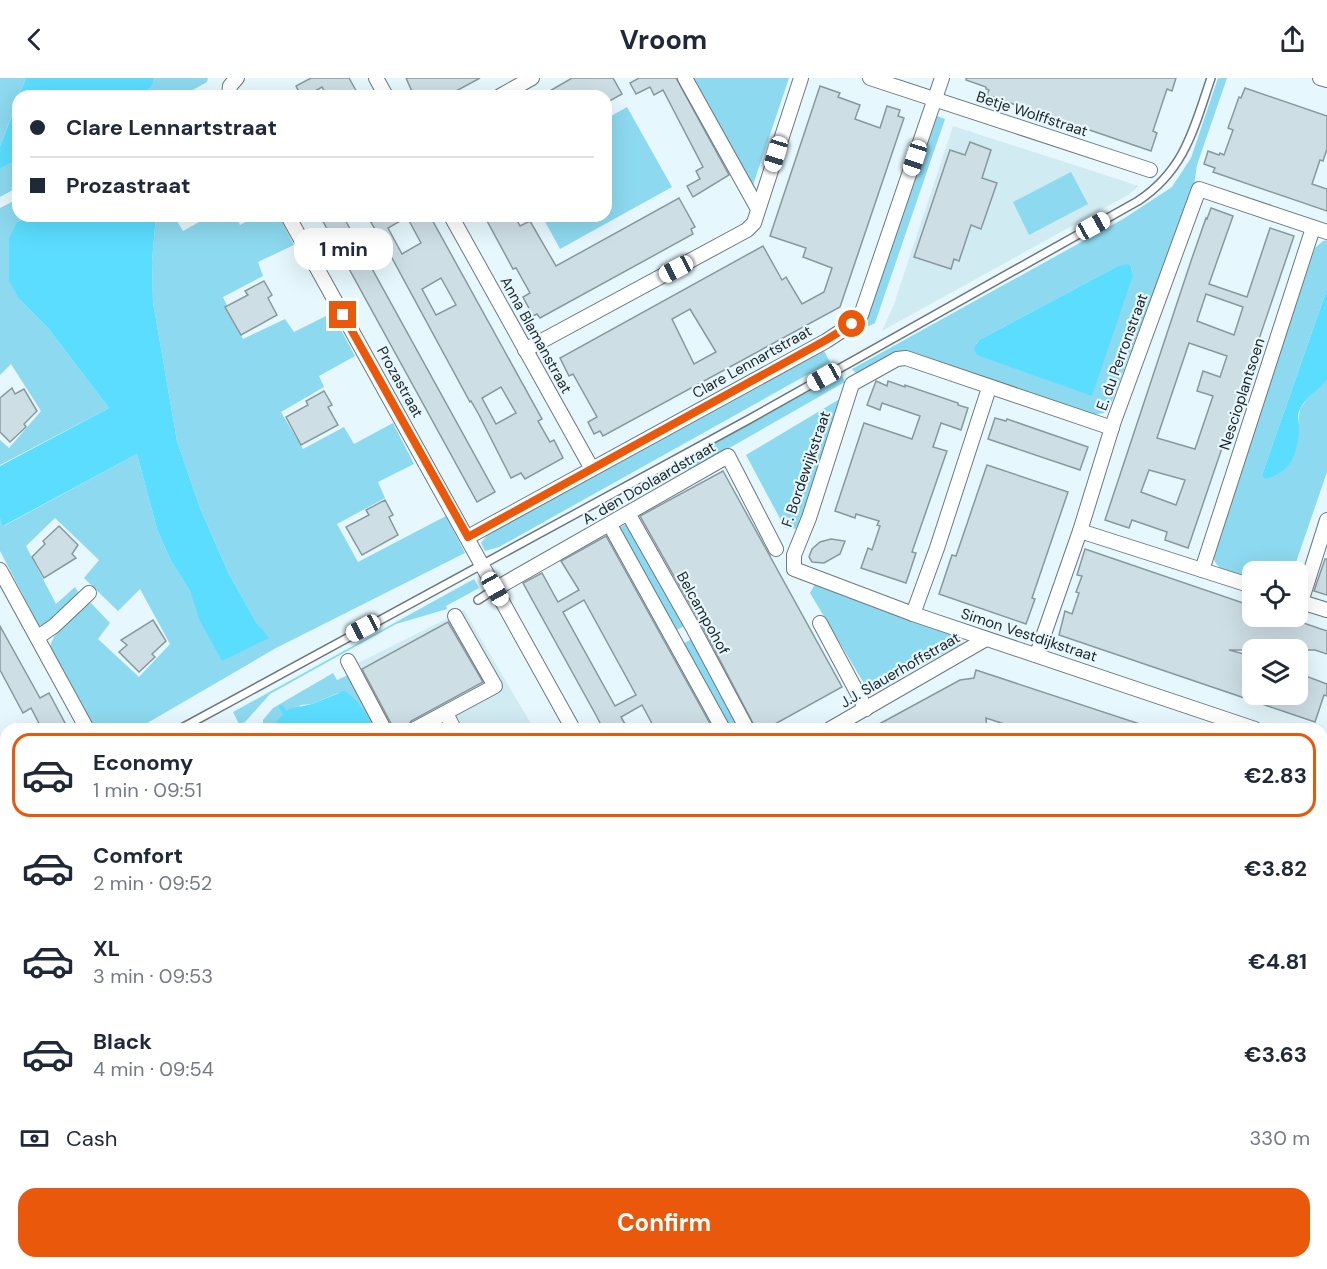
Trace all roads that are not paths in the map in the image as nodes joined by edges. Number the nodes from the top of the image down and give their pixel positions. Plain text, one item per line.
1 (532, 78) edge
2 (685, 78) edge
3 (801, 78) edge
4 (870, 78) edge
5 (942, 78) edge
6 (1211, 78) edge
7 (1320, 78) edge
8 (1327, 80) edge
9 (511, 90) edge
10 (935, 99) junction
11 (1150, 170) dead end
12 (758, 209) junction
13 (291, 222) edge
14 (454, 222) edge
15 (1313, 228) junction
16 (1327, 232) edge
17 (525, 350) junction
18 (989, 388) junction
19 (1112, 428) junction
20 (592, 469) junction
21 (629, 515) junction
22 (1327, 520) edge
23 (610, 525) junction
24 (1080, 531) junction
25 (468, 537) junction
26 (776, 549) dead end
27 (482, 565) junction
28 (794, 569) joint
29 (0, 570) edge
30 (1202, 570) junction
31 (1308, 575) edge
32 (1242, 583) edge
33 (495, 589) junction
34 (89, 593) dead end
35 (478, 600) dead end
36 (1308, 604) edge
37 (1327, 610) edge
38 (913, 614) junction
39 (456, 616) dead end
40 (820, 623) dead end
41 (38, 637) junction
42 (986, 639) junction
43 (1037, 654) junction
44 (348, 662) dead end
45 (866, 709) junction
46 (446, 712) junction
47 (84, 723) edge
48 (191, 723) edge
49 (381, 723) edge
50 (426, 723) edge
51 (451, 723) edge
52 (570, 723) edge
53 (720, 723) edge
54 (744, 723) edge
55 (841, 723) edge
56 (1227, 723) edge

1 - 9 street
2 - 12 street
3 - 12 street
4 - 10 street, Betje Wolffstraat
5 - 10 street, Clare Lennartstraat
6 - 27 lane
7 - 8 street
10 - 11 street, Betje Wolffstraat
10 - 20 street, Clare Lennartstraat
12 - 17 street
13 - 25 street, Prozastraat
14 - 17 street, Anna Blamanstraat
15 - 16 street, E. du Perronstraat
15 - 19 street, E. du Perronstraat
15 - 30 street, Nescioplantsoen
17 - 20 street, Anna Blamanstraat
18 - 19 street, F. Bordewijkstraat
18 - 28 street, F. Bordewijkstraat
18 - 38 street
19 - 24 street, E. du Perronstraat
20 - 25 street, Clare Lennartstraat
21 - 23 street, A. den Doolaardstraat
21 - 26 street, A. den Doolaardstraat
21 - 54 street, Belcampohof
22 - 31 street
23 - 33 street, A. den Doolaardstraat
23 - 53 street
24 - 30 street
24 - 43 street, E. du Perronstraat
25 - 27 street, Prozastraat
27 - 33 street, Prozastraat
27 - 48 lane
28 - 38 street, Simon Vestdijkstraat
29 - 41 street
30 - 32 street
33 - 35 lane
33 - 52 street
34 - 41 street
36 - 37 street
38 - 42 street, Simon Vestdijkstraat
39 - 46 street
40 - 45 street
41 - 47 street
42 - 43 street, Simon Vestdijkstraat
42 - 45 street, J.J. Slauerhoffstraat
43 - 56 street, Simon Vestdijkstraat
44 - 49 street
45 - 55 street, J.J. Slauerhoffstraat
46 - 50 street
46 - 51 street

